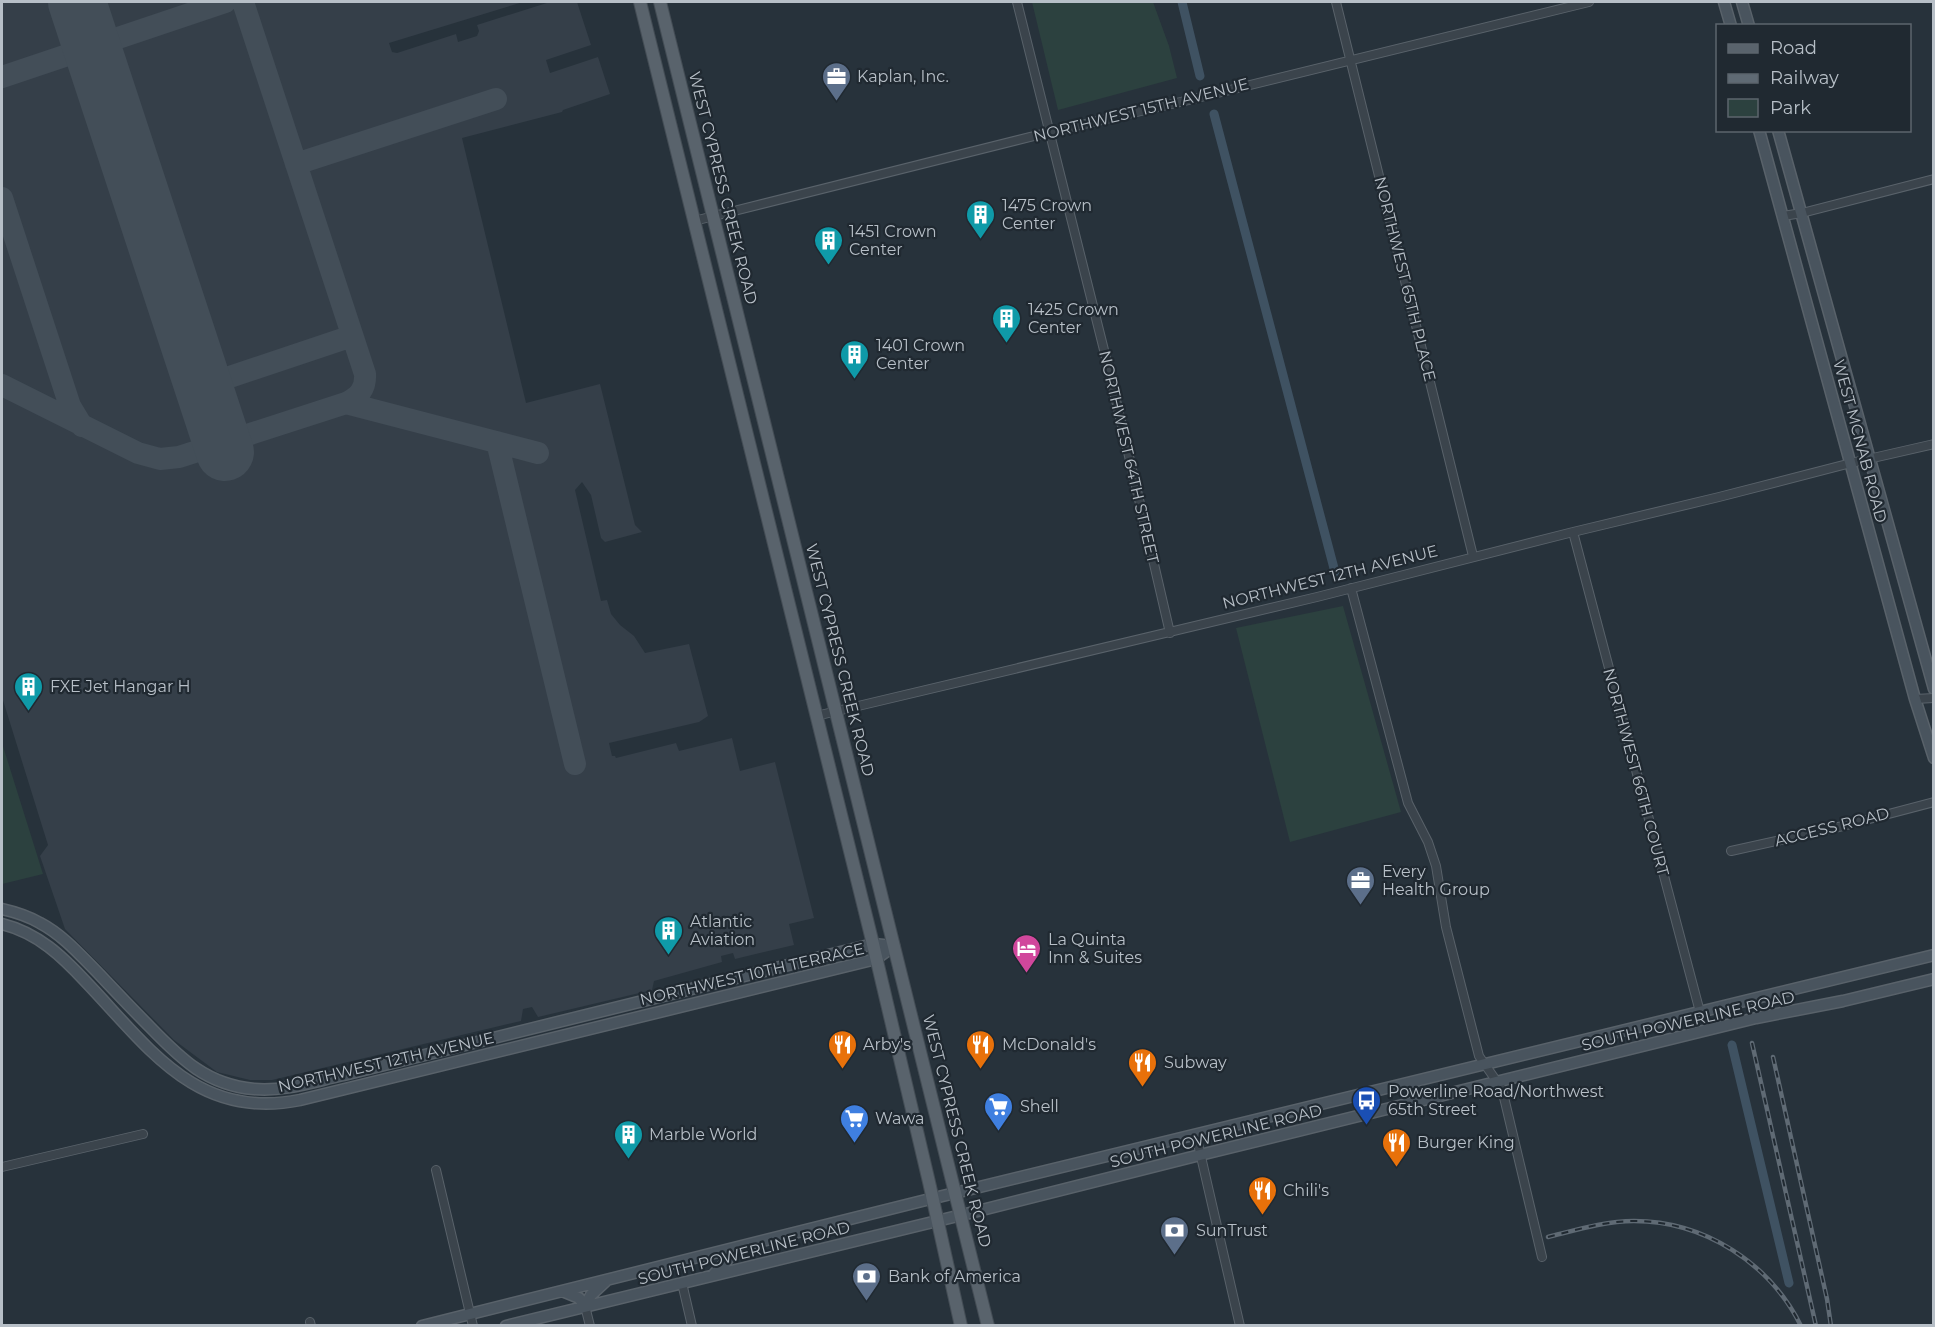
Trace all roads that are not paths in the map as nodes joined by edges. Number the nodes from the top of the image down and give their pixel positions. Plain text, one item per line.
1 (640, 2) edge
2 (660, 2) edge
3 (1017, 2) edge
4 (1336, 2) edge
5 (1589, 2) edge
6 (1724, 2) edge
7 (1742, 2) edge
8 (1730, 24) edge
9 (1748, 24) edge
10 (1351, 59) junction
11 (1050, 132) junction
12 (1761, 132) edge
13 (1779, 132) edge
14 (1934, 179) edge
15 (1802, 213) junction
16 (712, 216) junction
17 (1783, 216) junction
18 (694, 221) junction
19 (731, 373) junction
20 (758, 398) junction
21 (1934, 444) edge
22 (1869, 460) junction
23 (1851, 463) junction
24 (1573, 532) junction
25 (1473, 556) junction
26 (1351, 588) junction
27 (1170, 633) junction
28 (1934, 689) edge
29 (1934, 698) edge
30 (1915, 699) junction
31 (836, 711) junction
32 (816, 716) junction
33 (1934, 759) edge
34 (1934, 802) edge
35 (1731, 851) dead end
36 (2, 909) edge
37 (2, 924) edge
38 (873, 944) junction
39 (894, 946) junction
40 (1934, 955) edge
41 (876, 959) junction
42 (1934, 979) edge
43 (114, 990) junction
44 (666, 995) junction
45 (103, 999) junction
46 (670, 1009) junction
47 (1700, 1012) junction
48 (589, 1014) joint
49 (624, 1020) joint
50 (1485, 1065) junction
51 (344, 1075) junction
52 (1497, 1082) junction
53 (348, 1088) junction
54 (143, 1134) dead end
55 (1196, 1136) junction
56 (1200, 1155) junction
57 (2, 1167) edge
58 (436, 1170) dead end
59 (955, 1193) junction
60 (933, 1198) junction
61 (962, 1215) junction
62 (937, 1221) junction
63 (736, 1248) junction
64 (1542, 1257) dead end
65 (711, 1276) junction
66 (602, 1281) junction
67 (682, 1283) junction
68 (562, 1291) junction
69 (585, 1306) junction
70 (470, 1313) junction
71 (422, 1326) edge
72 (473, 1326) edge
73 (506, 1326) edge
74 (590, 1326) edge
75 (692, 1326) edge
76 (961, 1326) edge
77 (988, 1326) edge
78 (1240, 1326) edge

1 - 18 main road
2 - 16 main road, WEST CYPRESS CREEK ROAD
3 - 11 street, NORTHWEST 64TH STREET
4 - 10 street, NORTHWEST 65TH PLACE
5 - 10 street, NORTHWEST 15TH AVENUE
6 - 8 main road
7 - 9 main road
10 - 11 street, NORTHWEST 15TH AVENUE
10 - 25 street, NORTHWEST 65TH PLACE
11 - 16 street, NORTHWEST 15TH AVENUE
11 - 27 street, NORTHWEST 64TH STREET
12 - 17 main road, WEST MCNAB ROAD
13 - 15 main road, WEST MCNAB ROAD
14 - 15 street
15 - 17 street
15 - 22 main road, WEST MCNAB ROAD
16 - 18 street, NORTHWEST 15TH AVENUE
16 - 20 main road, WEST CYPRESS CREEK ROAD
17 - 23 main road, WEST MCNAB ROAD
18 - 19 main road
19 - 20 main road
19 - 32 main road
20 - 31 main road, WEST CYPRESS CREEK ROAD
21 - 22 street, NORTHWEST 12TH AVENUE
22 - 23 street, NORTHWEST 12TH AVENUE
22 - 28 main road, WEST MCNAB ROAD
23 - 24 street, NORTHWEST 12TH AVENUE
23 - 30 main road, WEST MCNAB ROAD
24 - 25 street, NORTHWEST 12TH AVENUE
24 - 47 street, NORTHWEST 66TH COURT
25 - 26 street, NORTHWEST 12TH AVENUE
26 - 27 street, NORTHWEST 12TH AVENUE
26 - 50 street
27 - 31 street, NORTHWEST 12TH AVENUE
29 - 30 street
30 - 33 main road, WEST MCNAB ROAD
31 - 32 street, NORTHWEST 12TH AVENUE
31 - 39 main road, WEST CYPRESS CREEK ROAD
32 - 38 main road
34 - 35 street, ACCESS ROAD
36 - 43 main road, NORTHWEST 12TH AVENUE
37 - 45 main road, NORTHWEST 12TH AVENUE
38 - 39 main road, NORTHWEST 10TH TERRACE
38 - 41 main road
38 - 44 main road, NORTHWEST 10TH TERRACE
39 - 41 main road, NORTHWEST 10TH TERRACE
39 - 59 main road, WEST CYPRESS CREEK ROAD
40 - 47 main road, SOUTH POWERLINE ROAD
41 - 46 main road, NORTHWEST 10TH TERRACE
41 - 60 main road
42 - 52 main road, SOUTH POWERLINE ROAD
43 - 45 main road
43 - 51 main road, NORTHWEST 12TH AVENUE
44 - 46 main road
44 - 48 main road, NORTHWEST 10TH TERRACE
45 - 53 main road, NORTHWEST 12TH AVENUE
46 - 49 main road, NORTHWEST 10TH TERRACE
47 - 50 main road, SOUTH POWERLINE ROAD
48 - 51 main road, NORTHWEST 12TH AVENUE
49 - 53 main road, NORTHWEST 12TH AVENUE
50 - 52 street
50 - 55 main road, SOUTH POWERLINE ROAD
51 - 53 main road
52 - 56 main road, SOUTH POWERLINE ROAD
52 - 64 street
54 - 57 street
55 - 56 street
55 - 59 main road, SOUTH POWERLINE ROAD
56 - 61 main road, SOUTH POWERLINE ROAD
56 - 78 street
58 - 70 street
59 - 60 main road, SOUTH POWERLINE ROAD
59 - 61 main road, WEST CYPRESS CREEK ROAD
60 - 62 main road
60 - 63 main road, SOUTH POWERLINE ROAD
61 - 62 main road, SOUTH POWERLINE ROAD
61 - 77 main road, WEST CYPRESS CREEK ROAD
62 - 65 main road, SOUTH POWERLINE ROAD
62 - 76 main road
63 - 65 main road
63 - 66 main road, SOUTH POWERLINE ROAD
65 - 67 main road, SOUTH POWERLINE ROAD
66 - 68 main road, SOUTH POWERLINE ROAD
66 - 69 main road
67 - 69 main road, SOUTH POWERLINE ROAD
67 - 75 street
68 - 69 main road
68 - 70 main road, SOUTH POWERLINE ROAD
69 - 73 main road, SOUTH POWERLINE ROAD
69 - 74 street
70 - 71 main road, SOUTH POWERLINE ROAD
70 - 72 street

